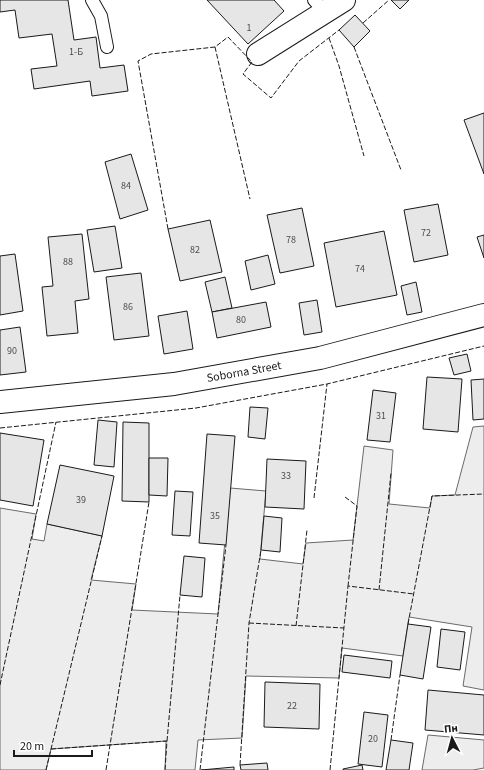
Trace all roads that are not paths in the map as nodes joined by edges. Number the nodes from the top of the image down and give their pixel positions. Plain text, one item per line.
1 (92, 0) edge
2 (344, 0) edge
3 (319, 6) edge
4 (107, 47) dead end
5 (258, 54) dead end
6 (484, 315) edge
7 (0, 402) edge

1 - 4 lane
2 - 3 main road
3 - 5 main road
6 - 7 main road, Soborna Street

